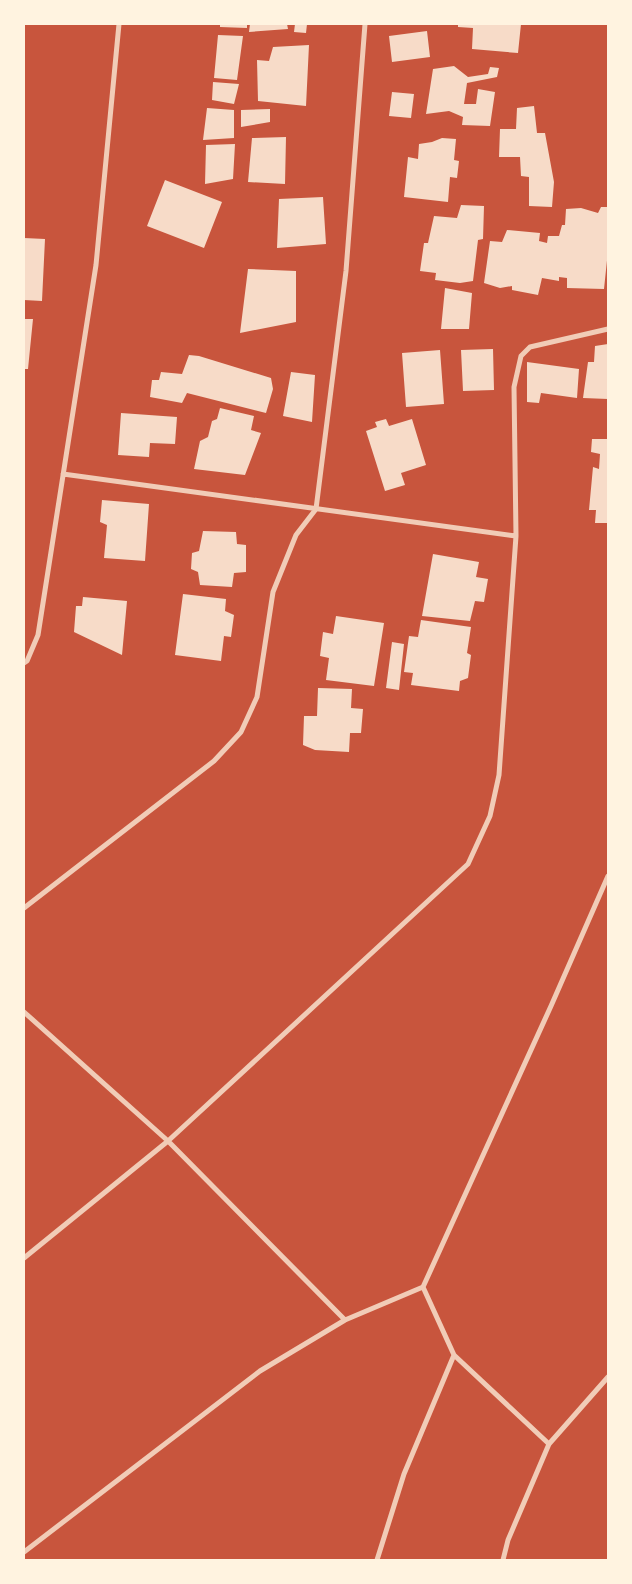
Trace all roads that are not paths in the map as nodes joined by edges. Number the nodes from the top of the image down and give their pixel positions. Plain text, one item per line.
1 (119, 24) edge
2 (365, 24) edge
3 (608, 328) edge
4 (63, 474) junction
5 (316, 509) junction
6 (516, 536) junction
7 (24, 663) edge
8 (608, 876) edge
9 (24, 908) edge
10 (24, 1012) edge
11 (168, 1141) junction
12 (24, 1258) edge
13 (423, 1287) junction
14 (345, 1320) junction
15 (454, 1355) junction
16 (608, 1377) edge
17 (548, 1444) junction
18 (24, 1552) edge
19 (377, 1560) edge
20 (503, 1560) edge

1 - 4 street
2 - 5 street
3 - 6 street
4 - 5 street
4 - 7 street
5 - 6 street
5 - 9 street
6 - 11 street
8 - 13 street
10 - 11 street
11 - 12 street
11 - 14 street
13 - 14 street
13 - 15 street
14 - 18 street
15 - 17 street
15 - 19 street
16 - 17 street
17 - 20 street

